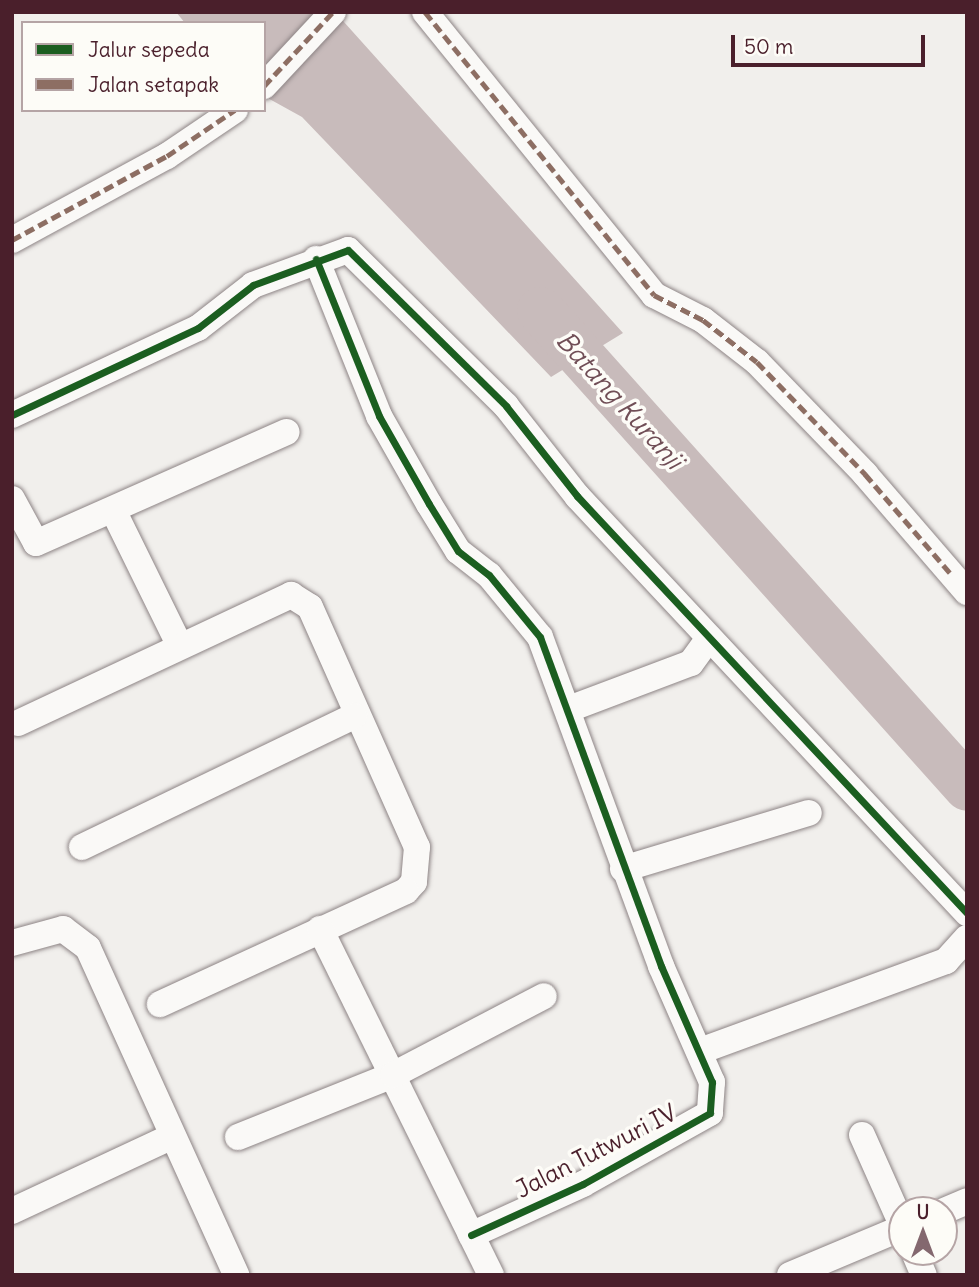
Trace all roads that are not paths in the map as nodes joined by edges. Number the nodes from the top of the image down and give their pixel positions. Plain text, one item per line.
1 (334, 12) edge
2 (425, 12) edge
3 (266, 84) edge
4 (232, 112) edge
5 (12, 240) edge
6 (316, 259) junction
7 (12, 415) edge
8 (287, 432) dead end
9 (12, 499) edge
10 (114, 512) junction
11 (962, 577) edge
12 (709, 638) junction
13 (179, 644) junction
14 (569, 709) junction
15 (354, 716) junction
16 (18, 723) dead end
17 (809, 813) dead end
18 (82, 847) dead end
19 (623, 869) junction
20 (967, 913) edge
21 (320, 929) junction
22 (967, 937) edge
23 (12, 943) edge
24 (544, 996) dead end
25 (160, 1004) dead end
26 (700, 1051) junction
27 (393, 1074) junction
28 (862, 1135) dead end
29 (171, 1137) junction
30 (238, 1137) dead end
31 (889, 1196) edge
32 (12, 1211) edge
33 (888, 1232) edge
34 (471, 1235) junction
35 (236, 1275) edge
36 (491, 1275) edge
37 (790, 1275) edge

1 - 3 street
2 - 11 street
4 - 5 street
6 - 7 street
6 - 12 street
6 - 14 street
8 - 10 street
9 - 10 street
10 - 13 street
12 - 14 street
12 - 20 street
13 - 15 street
13 - 16 street
14 - 19 street
15 - 18 street
15 - 21 street
17 - 19 street
19 - 26 street
21 - 25 street
21 - 27 street
22 - 26 street
23 - 29 street
24 - 27 street
26 - 34 street, Jalan Tutwuri IV
27 - 30 street
27 - 34 street
28 - 31 street
29 - 32 street
29 - 35 street
33 - 37 street
34 - 36 street

